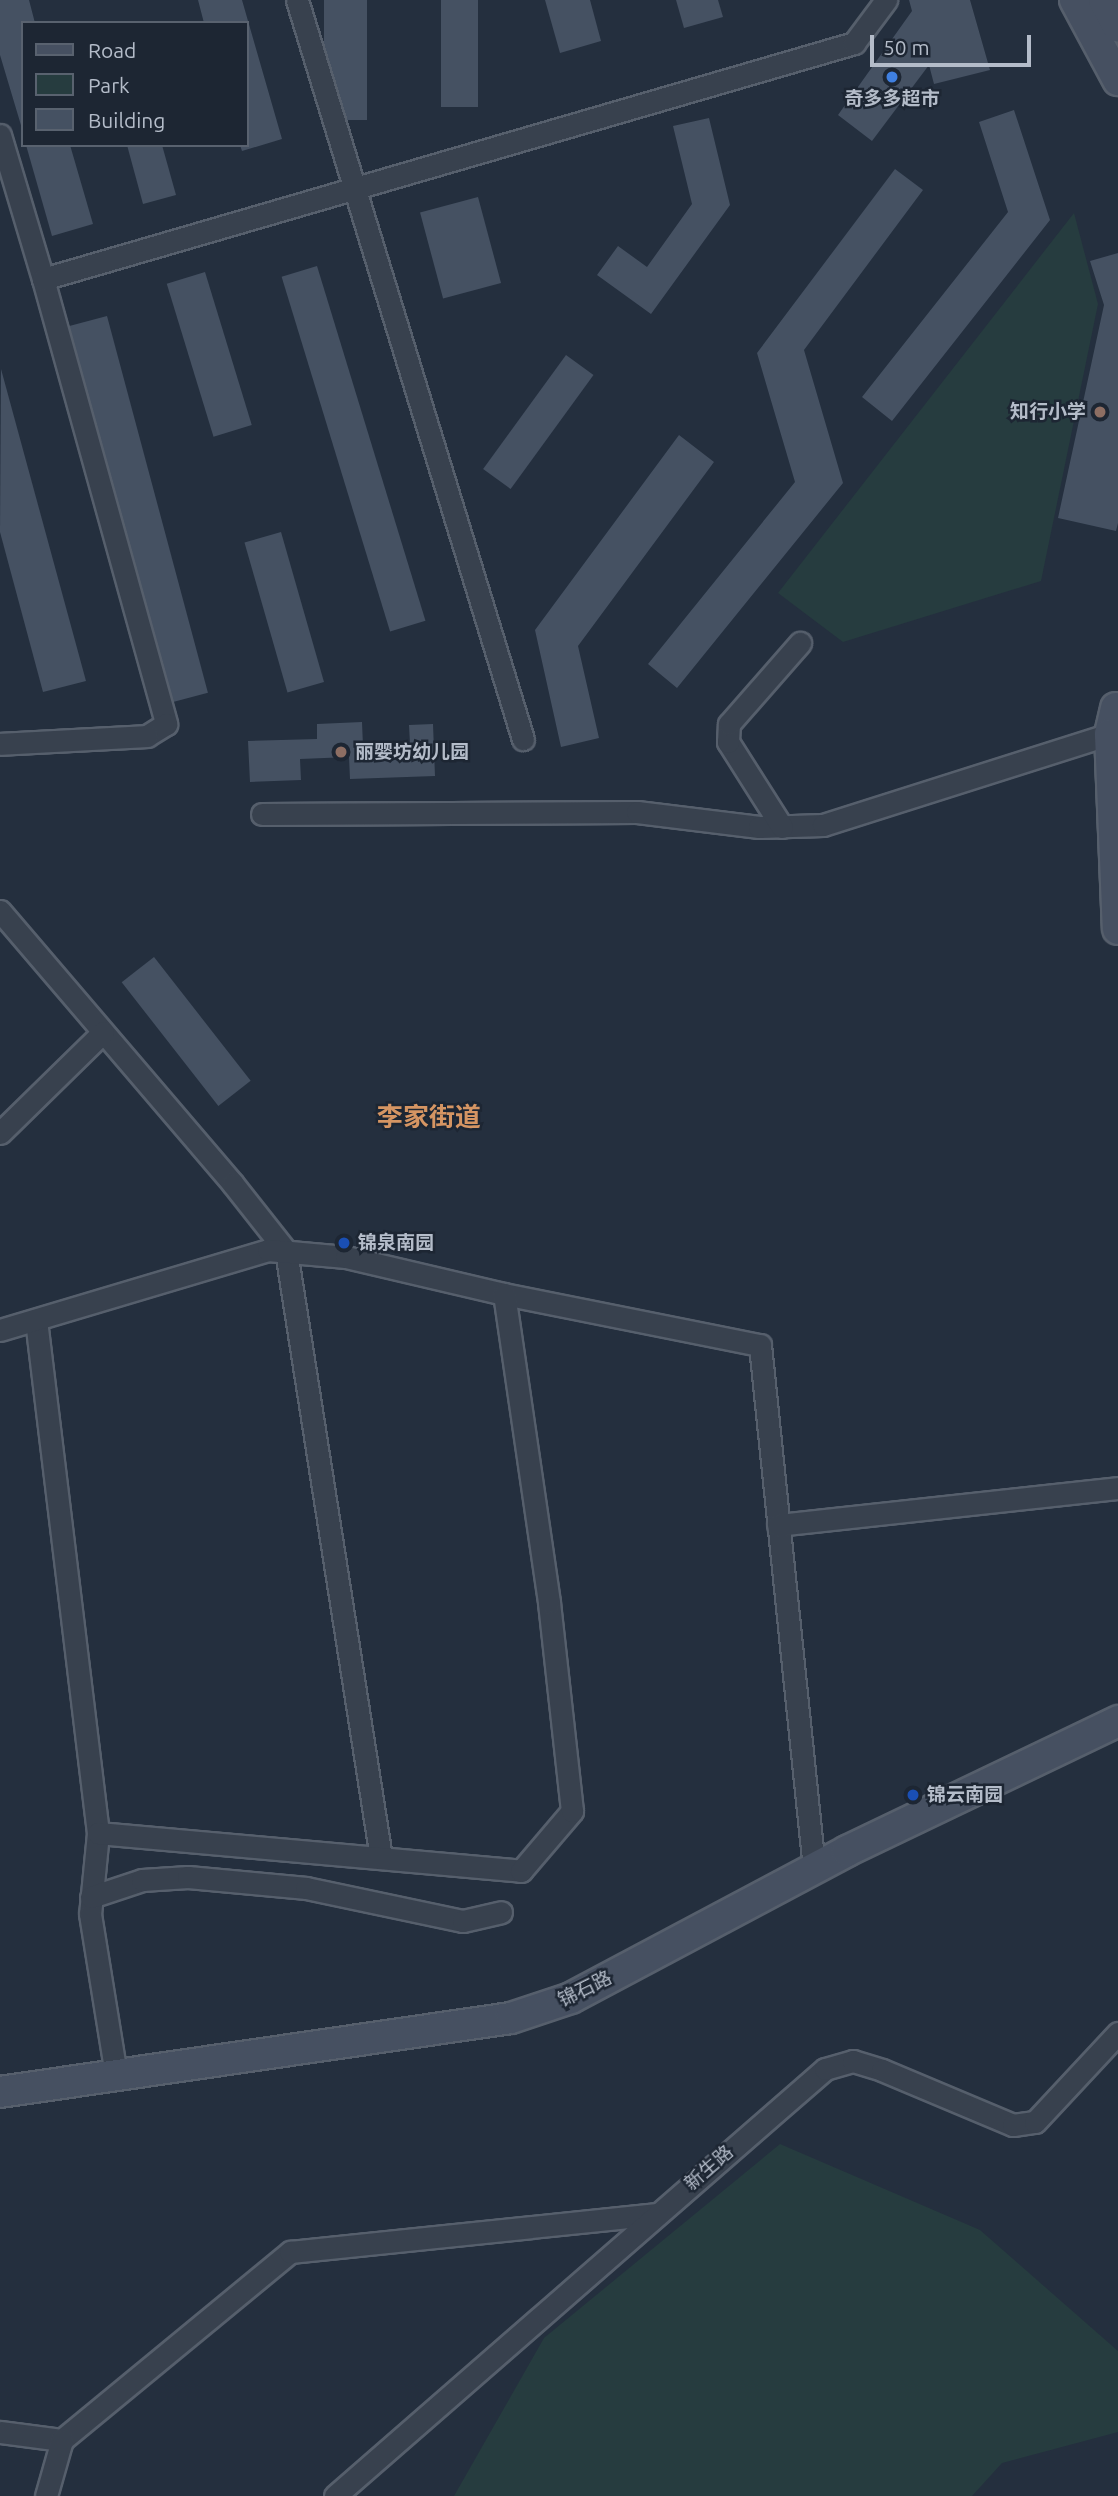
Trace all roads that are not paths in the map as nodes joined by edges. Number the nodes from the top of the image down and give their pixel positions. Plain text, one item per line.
1 (297, 0) edge
2 (886, 0) edge
3 (1076, 0) edge
4 (1104, 0) edge
5 (1118, 26) edge
6 (1118, 80) edge
7 (0, 135) edge
8 (352, 189) junction
9 (43, 279) junction
10 (800, 643) dead end
11 (1116, 718) edge
12 (523, 739) dead end
13 (0, 744) edge
14 (262, 814) dead end
15 (782, 827) junction
16 (0, 911) edge
17 (1118, 929) edge
18 (103, 1032) junction
19 (0, 1133) edge
20 (286, 1251) junction
21 (503, 1294) junction
22 (36, 1320) junction
23 (0, 1330) edge
24 (1118, 1488) edge
25 (778, 1525) junction
26 (1118, 1721) edge
27 (99, 1833) junction
28 (381, 1858) junction
29 (814, 1868) junction
30 (91, 1897) junction
31 (501, 1912) dead end
32 (1118, 2033) edge
33 (116, 2076) junction
34 (0, 2092) edge
35 (655, 2214) junction
36 (0, 2432) edge
37 (62, 2440) junction
38 (46, 2496) edge
39 (335, 2496) edge

1 - 8 street
2 - 8 street
3 - 6 street
4 - 5 street
7 - 9 street
8 - 9 street
8 - 12 street
9 - 13 street
10 - 15 street
11 - 15 street
11 - 17 street
14 - 15 street
16 - 18 street
18 - 19 street
18 - 20 street
20 - 21 street
20 - 22 street
20 - 28 street
21 - 25 street
21 - 28 street
22 - 23 street
22 - 27 street
24 - 25 street
25 - 29 street
26 - 29 street, 锦石路
27 - 28 street
27 - 30 street
29 - 33 street, 锦石路
30 - 31 street
30 - 33 street
32 - 35 street, 新生路
33 - 34 street, 锦石路
35 - 37 street
35 - 39 street, 新生路
36 - 37 street
37 - 38 street

